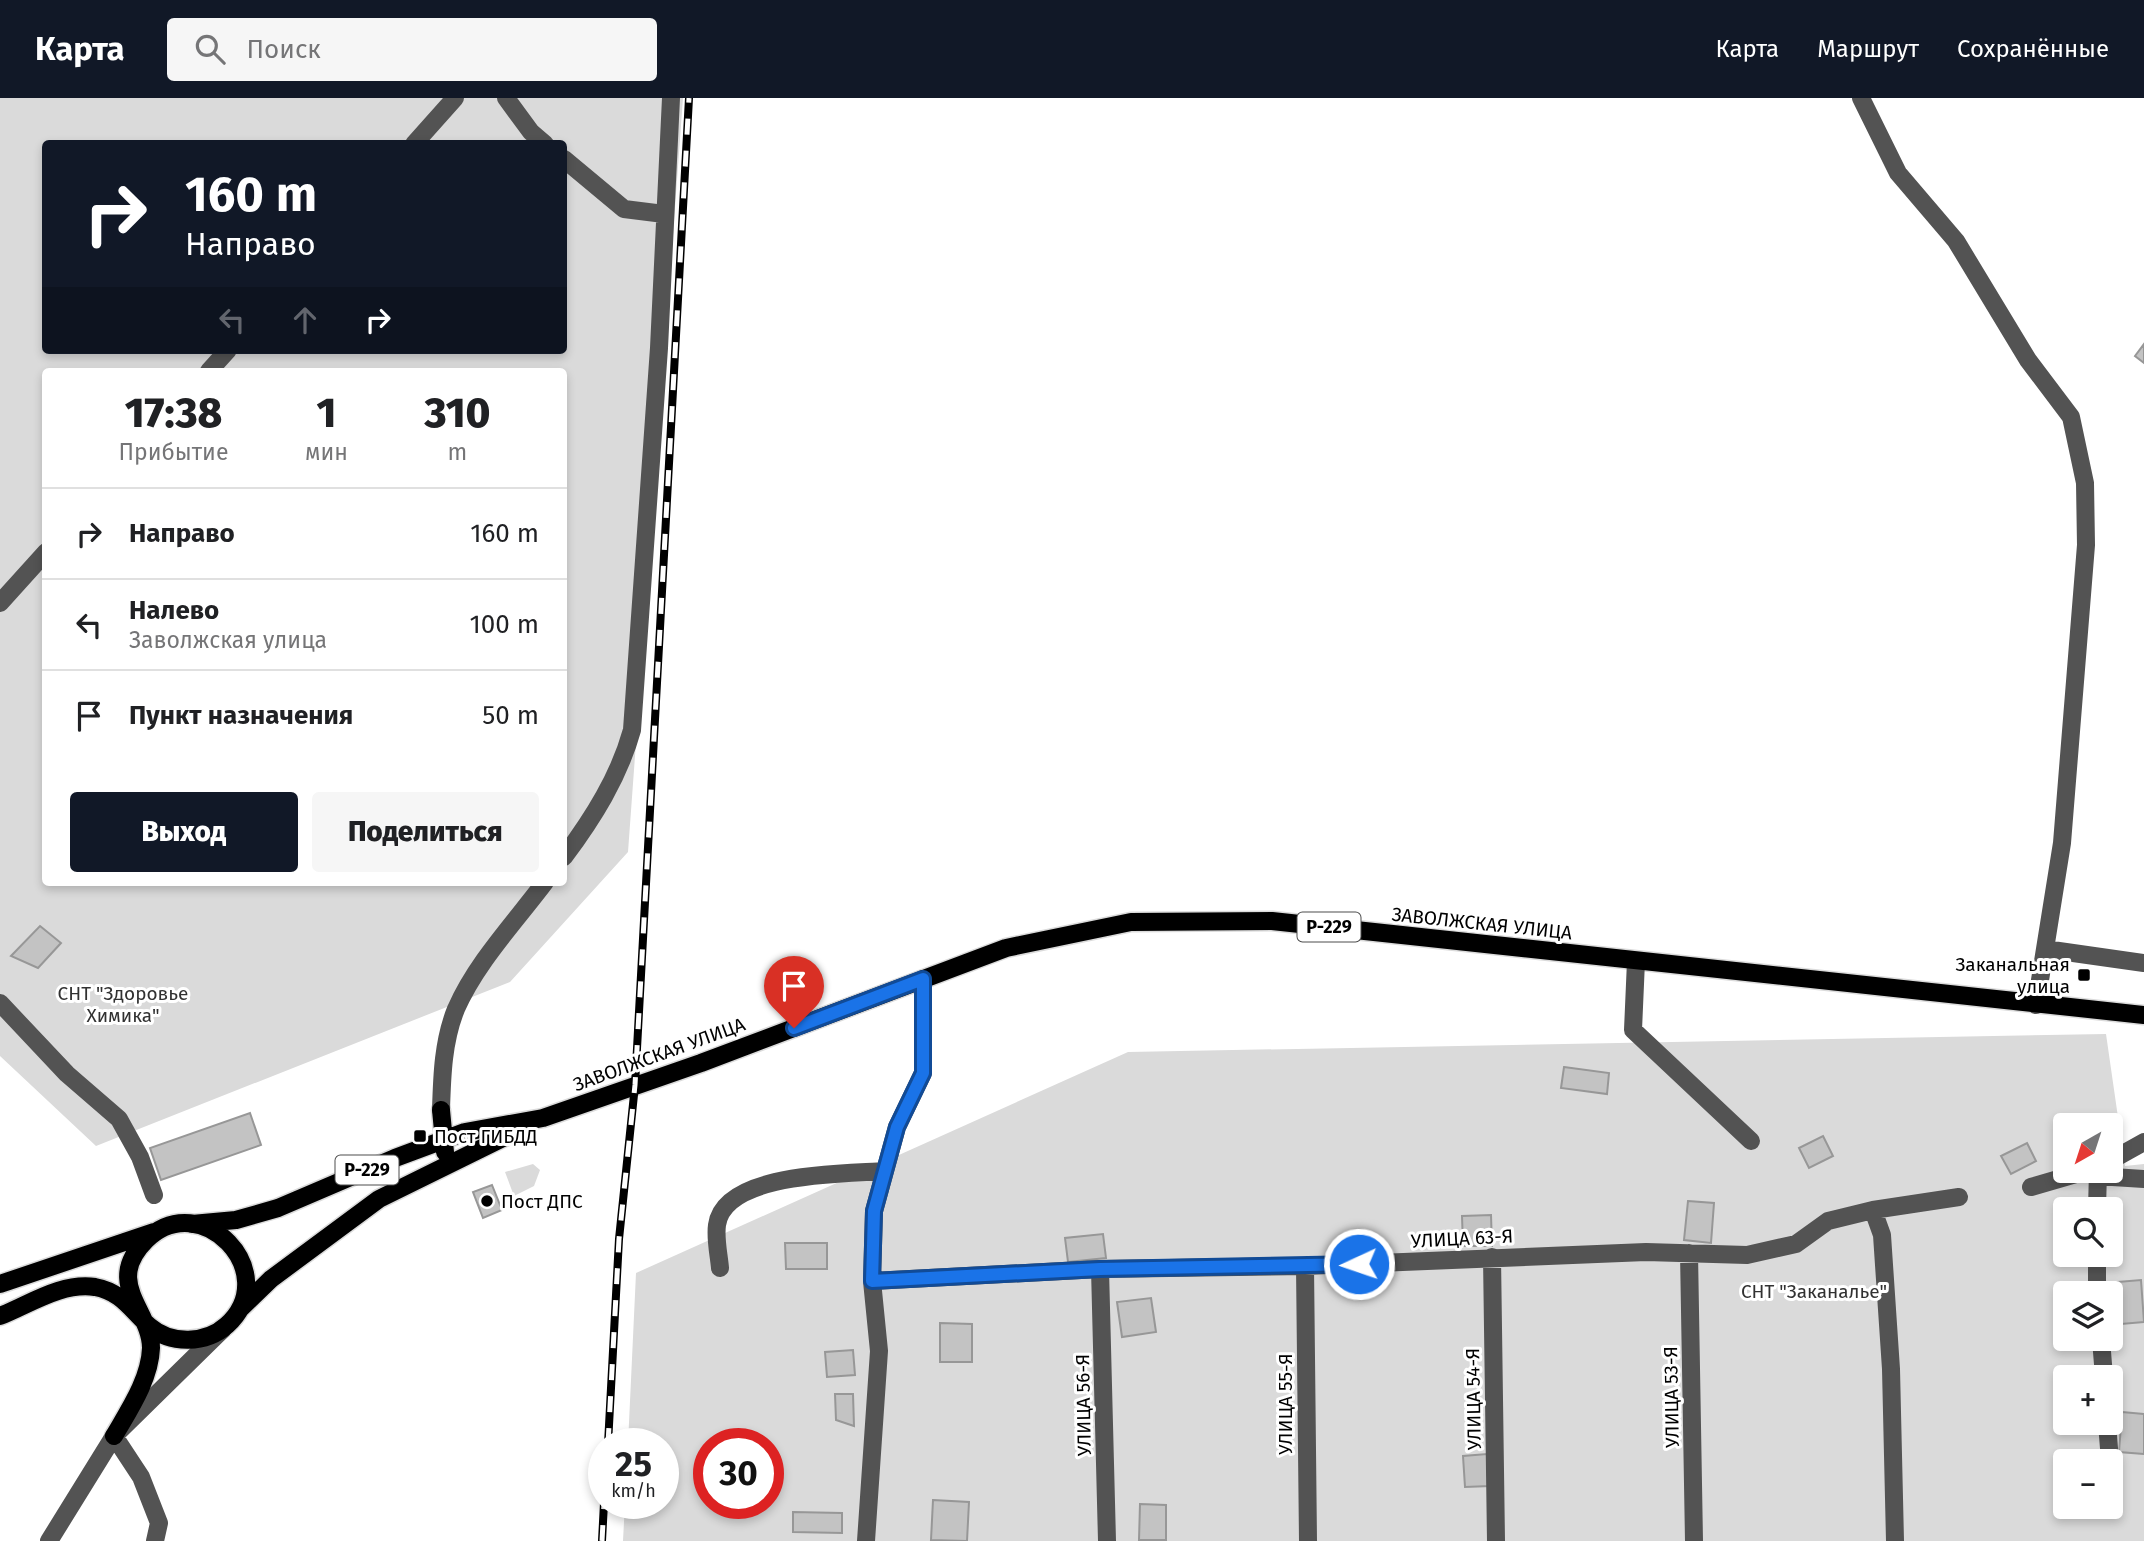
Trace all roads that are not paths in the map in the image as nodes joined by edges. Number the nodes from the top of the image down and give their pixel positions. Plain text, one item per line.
1 (455, 98) edge
2 (506, 98) edge
3 (671, 98) edge
4 (1861, 98) edge
5 (418, 140) edge
6 (540, 140) edge
7 (567, 162) edge
8 (664, 214) junction
9 (224, 354) edge
10 (212, 368) edge
11 (42, 556) edge
12 (0, 603) edge
13 (567, 852) edge
14 (542, 886) edge
15 (2045, 949) junction
16 (1636, 961) junction
17 (2144, 963) edge
18 (923, 979) junction
19 (0, 1003) edge
20 (2036, 1005) junction
21 (2144, 1015) edge
22 (441, 1110) joint
23 (543, 1118) junction
24 (444, 1140) junction
25 (1751, 1141) dead end
26 (2144, 1142) edge
27 (2123, 1154) edge
28 (447, 1166) junction
29 (885, 1171) junction
30 (2123, 1176) edge
31 (2144, 1179) edge
32 (2053, 1182) edge
33 (2031, 1187) dead end
34 (154, 1195) dead end
35 (1959, 1197) dead end
36 (1873, 1210) junction
37 (192, 1224) junction
38 (160, 1230) junction
39 (1689, 1253) junction
40 (1492, 1257) junction
41 (1305, 1266) junction
42 (720, 1268) dead end
43 (1100, 1269) junction
44 (872, 1281) junction
45 (0, 1284) edge
46 (138, 1313) junction
47 (0, 1316) edge
48 (233, 1317) junction
49 (114, 1436) junction
50 (48, 1541) edge
51 (155, 1541) edge
52 (866, 1541) edge
53 (1107, 1541) edge
54 (1308, 1541) edge
55 (1496, 1541) edge
56 (1694, 1541) edge
57 (1895, 1541) edge

1 - 5 street
2 - 6 street
3 - 8 street
4 - 15 street
7 - 8 street
8 - 13 street
9 - 10 street
11 - 12 street
14 - 22 street
15 - 17 street
15 - 20 street
16 - 18 main road, ЗАВОЛЖСКАЯ УЛИЦА / Р-229
16 - 20 main road, ЗАВОЛЖСКАЯ УЛИЦА / Р-229
16 - 25 street
18 - 23 main road, ЗАВОЛЖСКАЯ УЛИЦА / Р-229
18 - 29 street
19 - 34 street
20 - 21 main road, ЗАВОЛЖСКАЯ УЛИЦА / Р-229
22 - 24 main road
23 - 24 main road, ЗАВОЛЖСКАЯ УЛИЦА / Р-229
23 - 28 main road
24 - 28 main road
24 - 37 main road, ЗАВОЛЖСКАЯ УЛИЦА / Р-229
26 - 27 street
28 - 48 main road
29 - 42 street
29 - 44 street
30 - 31 street
32 - 33 street
35 - 36 street, УЛИЦА 63-Я
36 - 39 street, УЛИЦА 63-Я
36 - 57 street
37 - 38 main road, Р-229
37 - 48 main road
38 - 45 main road, Р-229
38 - 46 main road
39 - 40 street, УЛИЦА 63-Я
39 - 56 street, УЛИЦА 53-Я
40 - 41 street, УЛИЦА 63-Я
40 - 55 street, УЛИЦА 54-Я
41 - 43 street, УЛИЦА 63-Я
41 - 54 street, УЛИЦА 55-Я
43 - 44 street, УЛИЦА 63-Я
43 - 53 street, УЛИЦА 56-Я
44 - 52 street
46 - 47 main road
46 - 48 main road
46 - 49 main road
48 - 49 street
49 - 50 street
49 - 51 street

